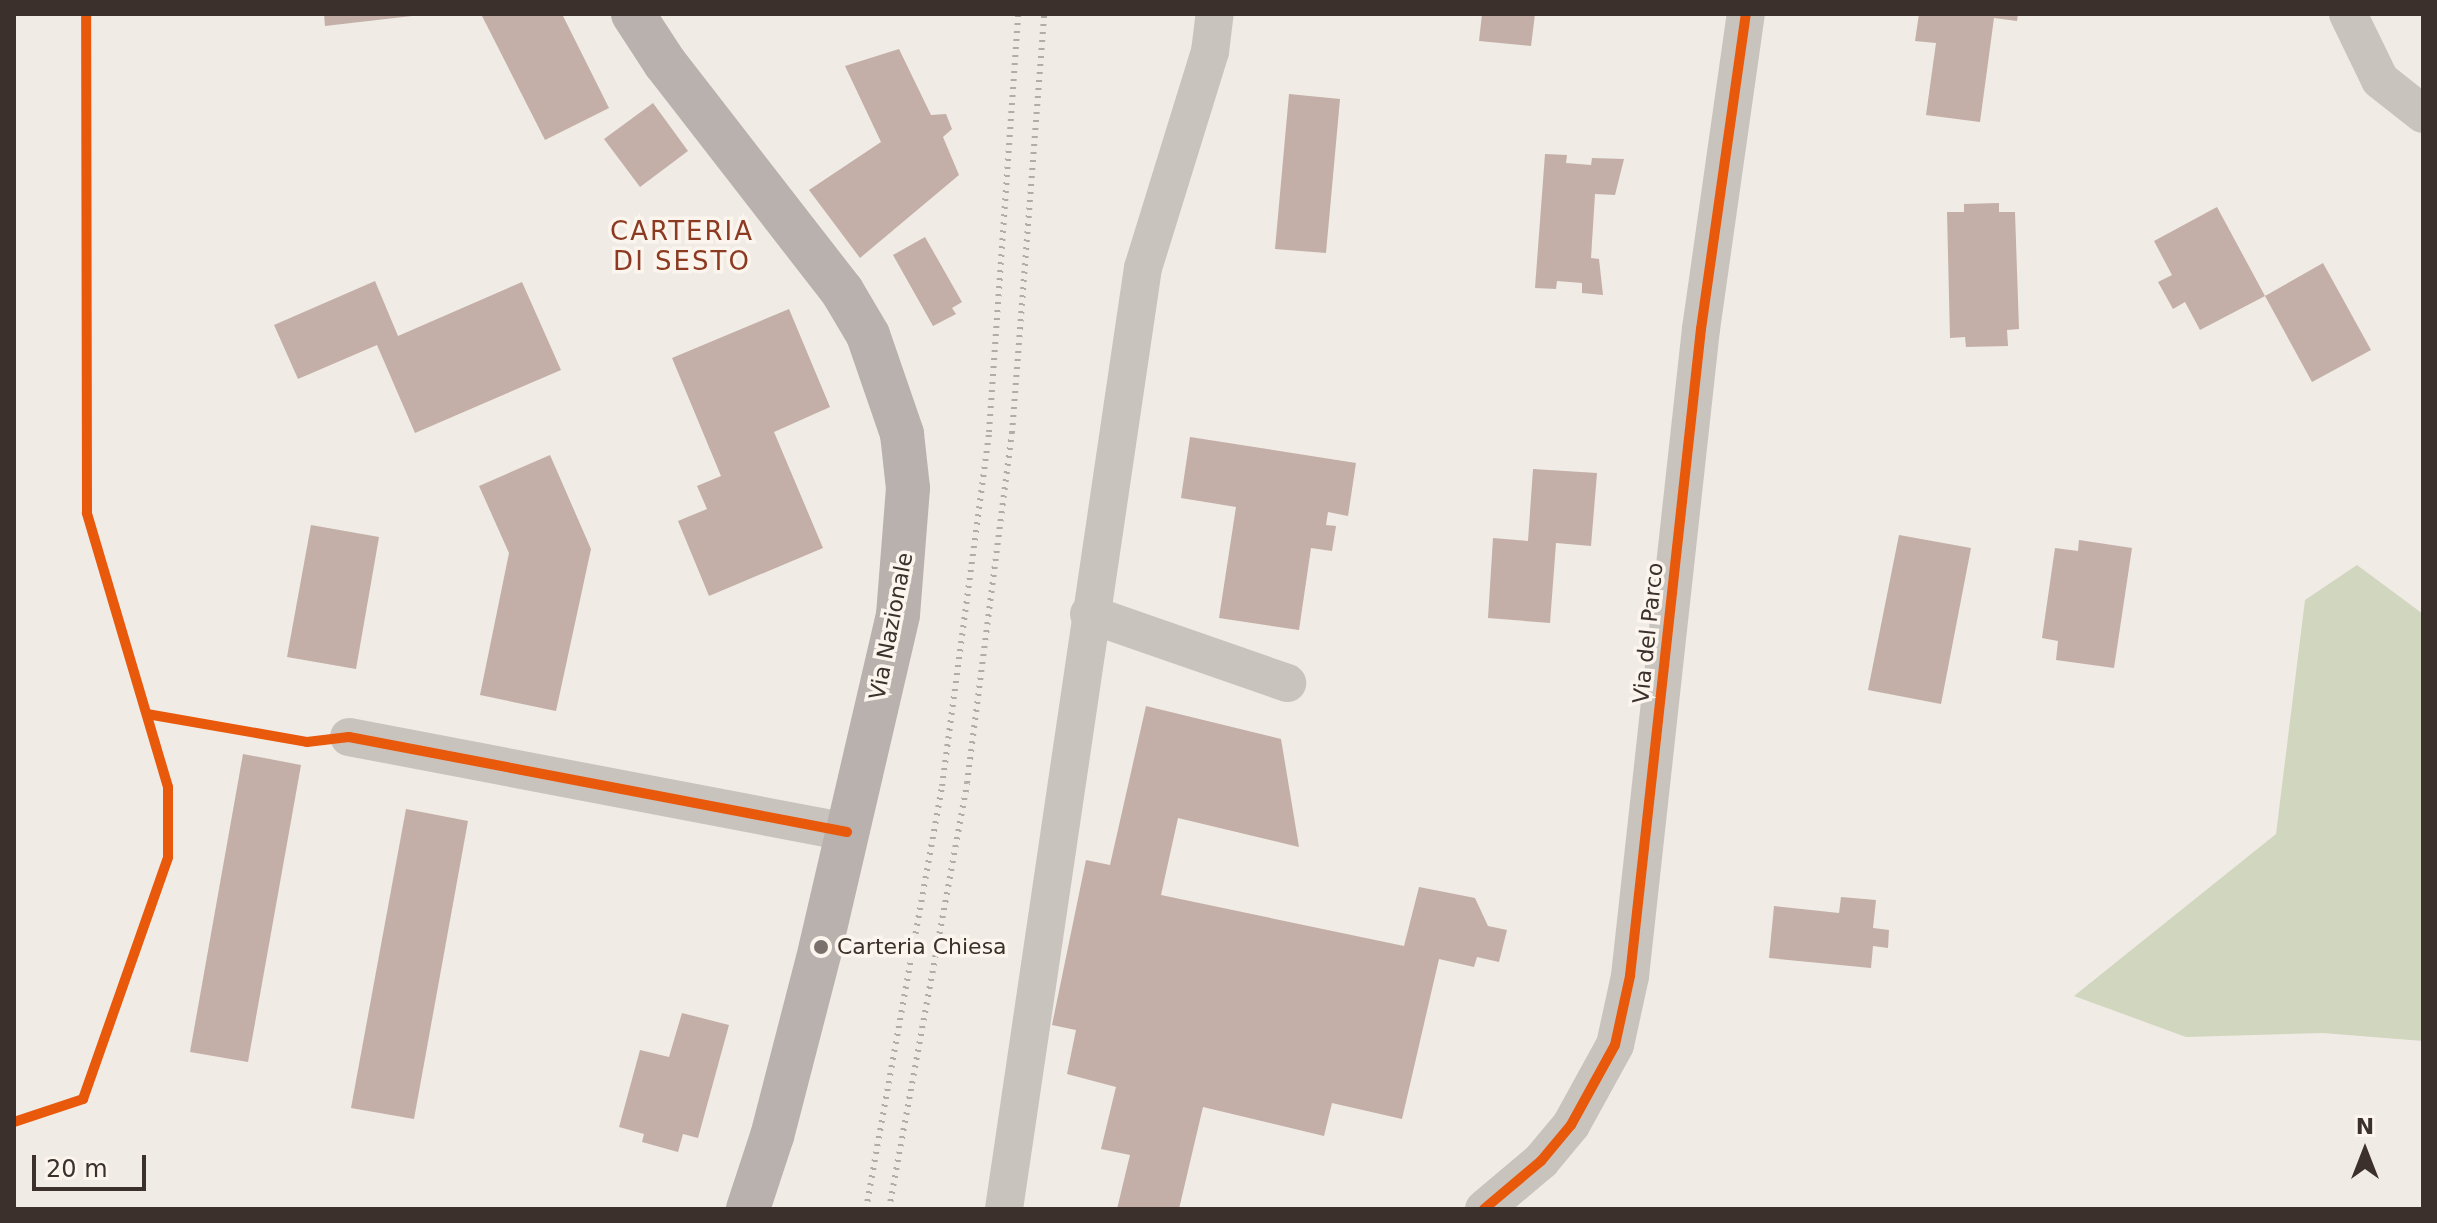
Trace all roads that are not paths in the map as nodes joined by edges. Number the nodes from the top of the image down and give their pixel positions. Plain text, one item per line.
1 (633, 14) edge
2 (1215, 14) edge
3 (1746, 14) edge
4 (2348, 14) edge
5 (2423, 114) edge
6 (1089, 614) junction
7 (1287, 683) dead end
8 (349, 737) dead end
9 (847, 832) junction
10 (748, 1209) edge
11 (1004, 1209) edge
12 (1484, 1209) edge

1 - 9 main road, Via Nazionale
2 - 6 street
3 - 12 street, Via del Parco
4 - 5 street
6 - 7 street
6 - 11 street
8 - 9 street
9 - 10 main road, Via Nazionale

